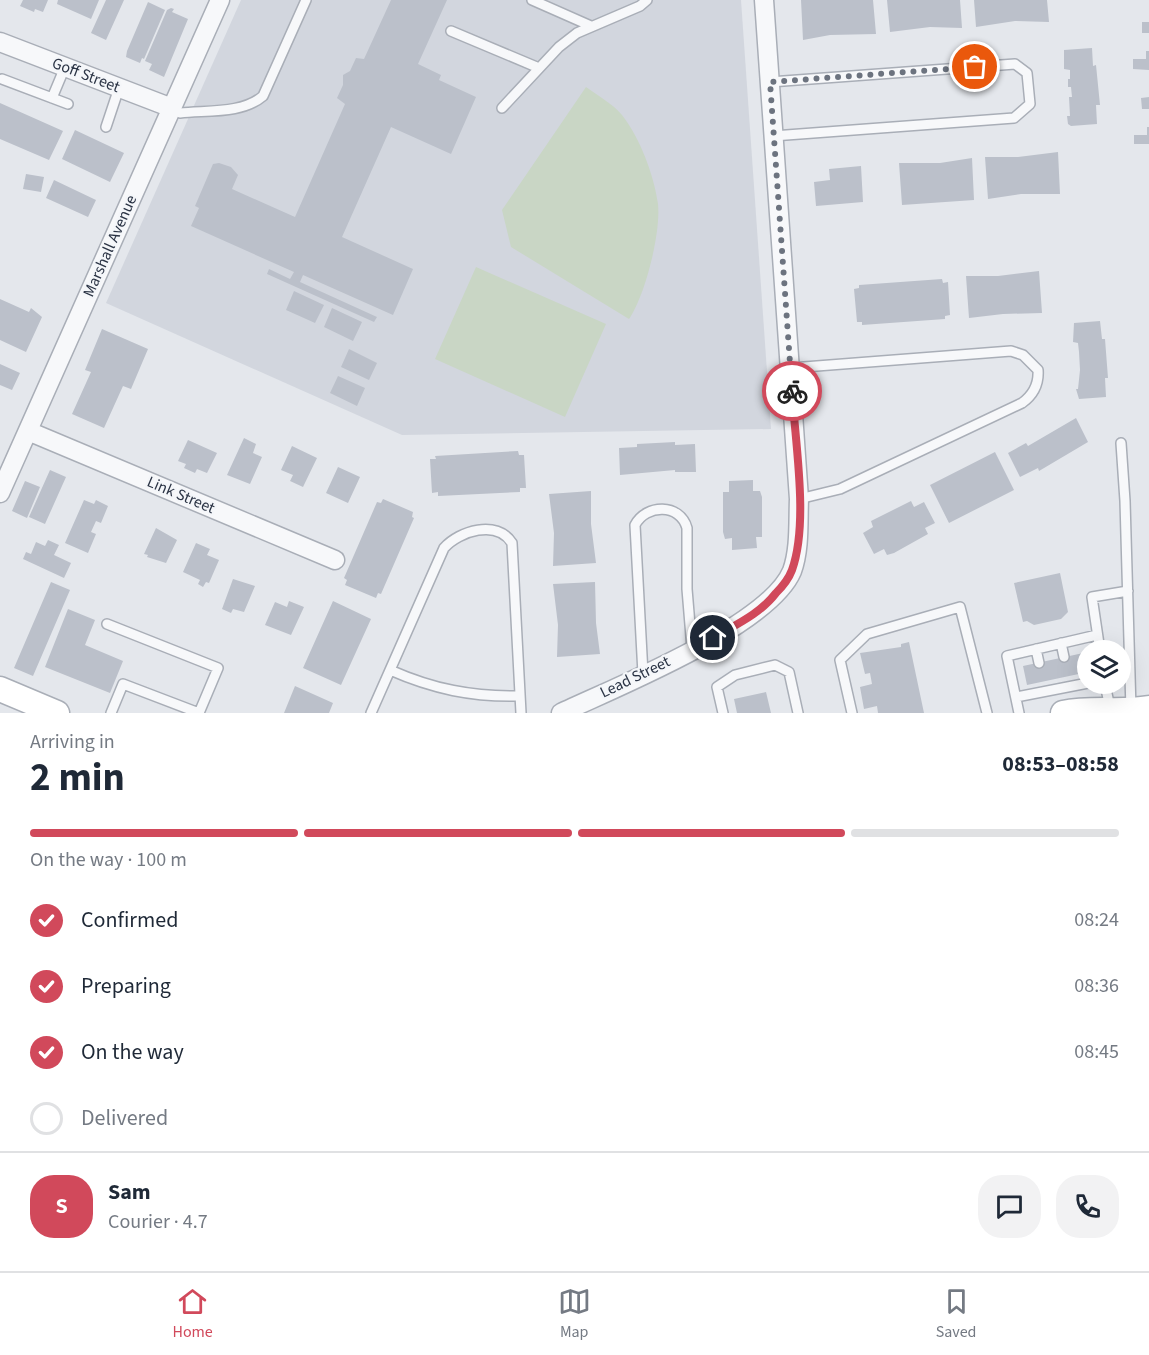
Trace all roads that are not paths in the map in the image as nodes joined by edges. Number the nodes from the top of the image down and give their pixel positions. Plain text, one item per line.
1 (220, 0) edge
2 (306, 0) edge
3 (532, 0) edge
4 (647, 0) edge
5 (764, 0) edge
6 (591, 26) junction
7 (451, 31) dead end
8 (0, 42) edge
9 (65, 67) junction
10 (540, 68) junction
11 (2, 79) dead end
12 (770, 82) junction
13 (119, 88) junction
14 (52, 98) junction
15 (68, 104) dead end
16 (172, 108) junction
17 (502, 108) dead end
18 (106, 127) dead end
19 (773, 136) junction
20 (791, 368) junction
21 (28, 430) junction
22 (1121, 443) dead end
23 (0, 493) edge
24 (799, 498) junction
25 (335, 560) dead end
26 (1128, 591) junction
27 (107, 624) dead end
28 (1097, 635) junction
29 (1098, 640) edge
30 (1130, 640) edge
31 (1062, 643) junction
32 (692, 649) junction
33 (1036, 649) junction
34 (1064, 657) dead end
35 (1039, 663) dead end
36 (390, 670) junction
37 (643, 674) junction
38 (1077, 682) edge
39 (0, 689) edge
40 (1111, 694) edge
41 (1126, 694) edge
42 (520, 696) junction
43 (1016, 697) junction
44 (1149, 708) edge
45 (1124, 712) edge
46 (57, 713) edge
47 (111, 713) edge
48 (371, 713) edge
49 (522, 713) edge
50 (561, 713) edge
51 (723, 713) edge
52 (798, 713) edge
53 (852, 713) edge
54 (987, 713) edge
55 (1019, 713) edge
56 (1063, 713) edge

1 - 16 street, Marshall Avenue
2 - 16 lane
3 - 6 lane
4 - 6 lane
5 - 12 street, Lead Street
6 - 10 lane
7 - 10 lane
8 - 9 street, Goff Street
9 - 13 street, Goff Street
9 - 14 lane
10 - 17 lane
11 - 14 lane
12 - 19 street, Lead Street
12 - 19 lane
13 - 16 street, Goff Street
13 - 18 lane
14 - 15 lane
16 - 21 street, Marshall Avenue
19 - 20 street, Lead Street
20 - 24 street, Lead Street
20 - 24 lane
21 - 23 street, Marshall Avenue
21 - 25 street, Link Street
22 - 26 lane
24 - 32 street, Lead Street
26 - 28 lane
26 - 30 lane
27 - 47 lane
28 - 29 lane
28 - 31 lane
31 - 33 lane
31 - 34 lane
32 - 37 street, Lead Street
32 - 37 lane
33 - 35 lane
33 - 43 lane
36 - 42 lane
36 - 42 lane
36 - 48 lane
37 - 50 street, Lead Street
38 - 43 lane
39 - 46 main road
40 - 45 lane
41 - 45 lane
42 - 49 lane
43 - 55 lane
44 - 45 main road
45 - 56 main road
51 - 52 lane
53 - 54 lane

